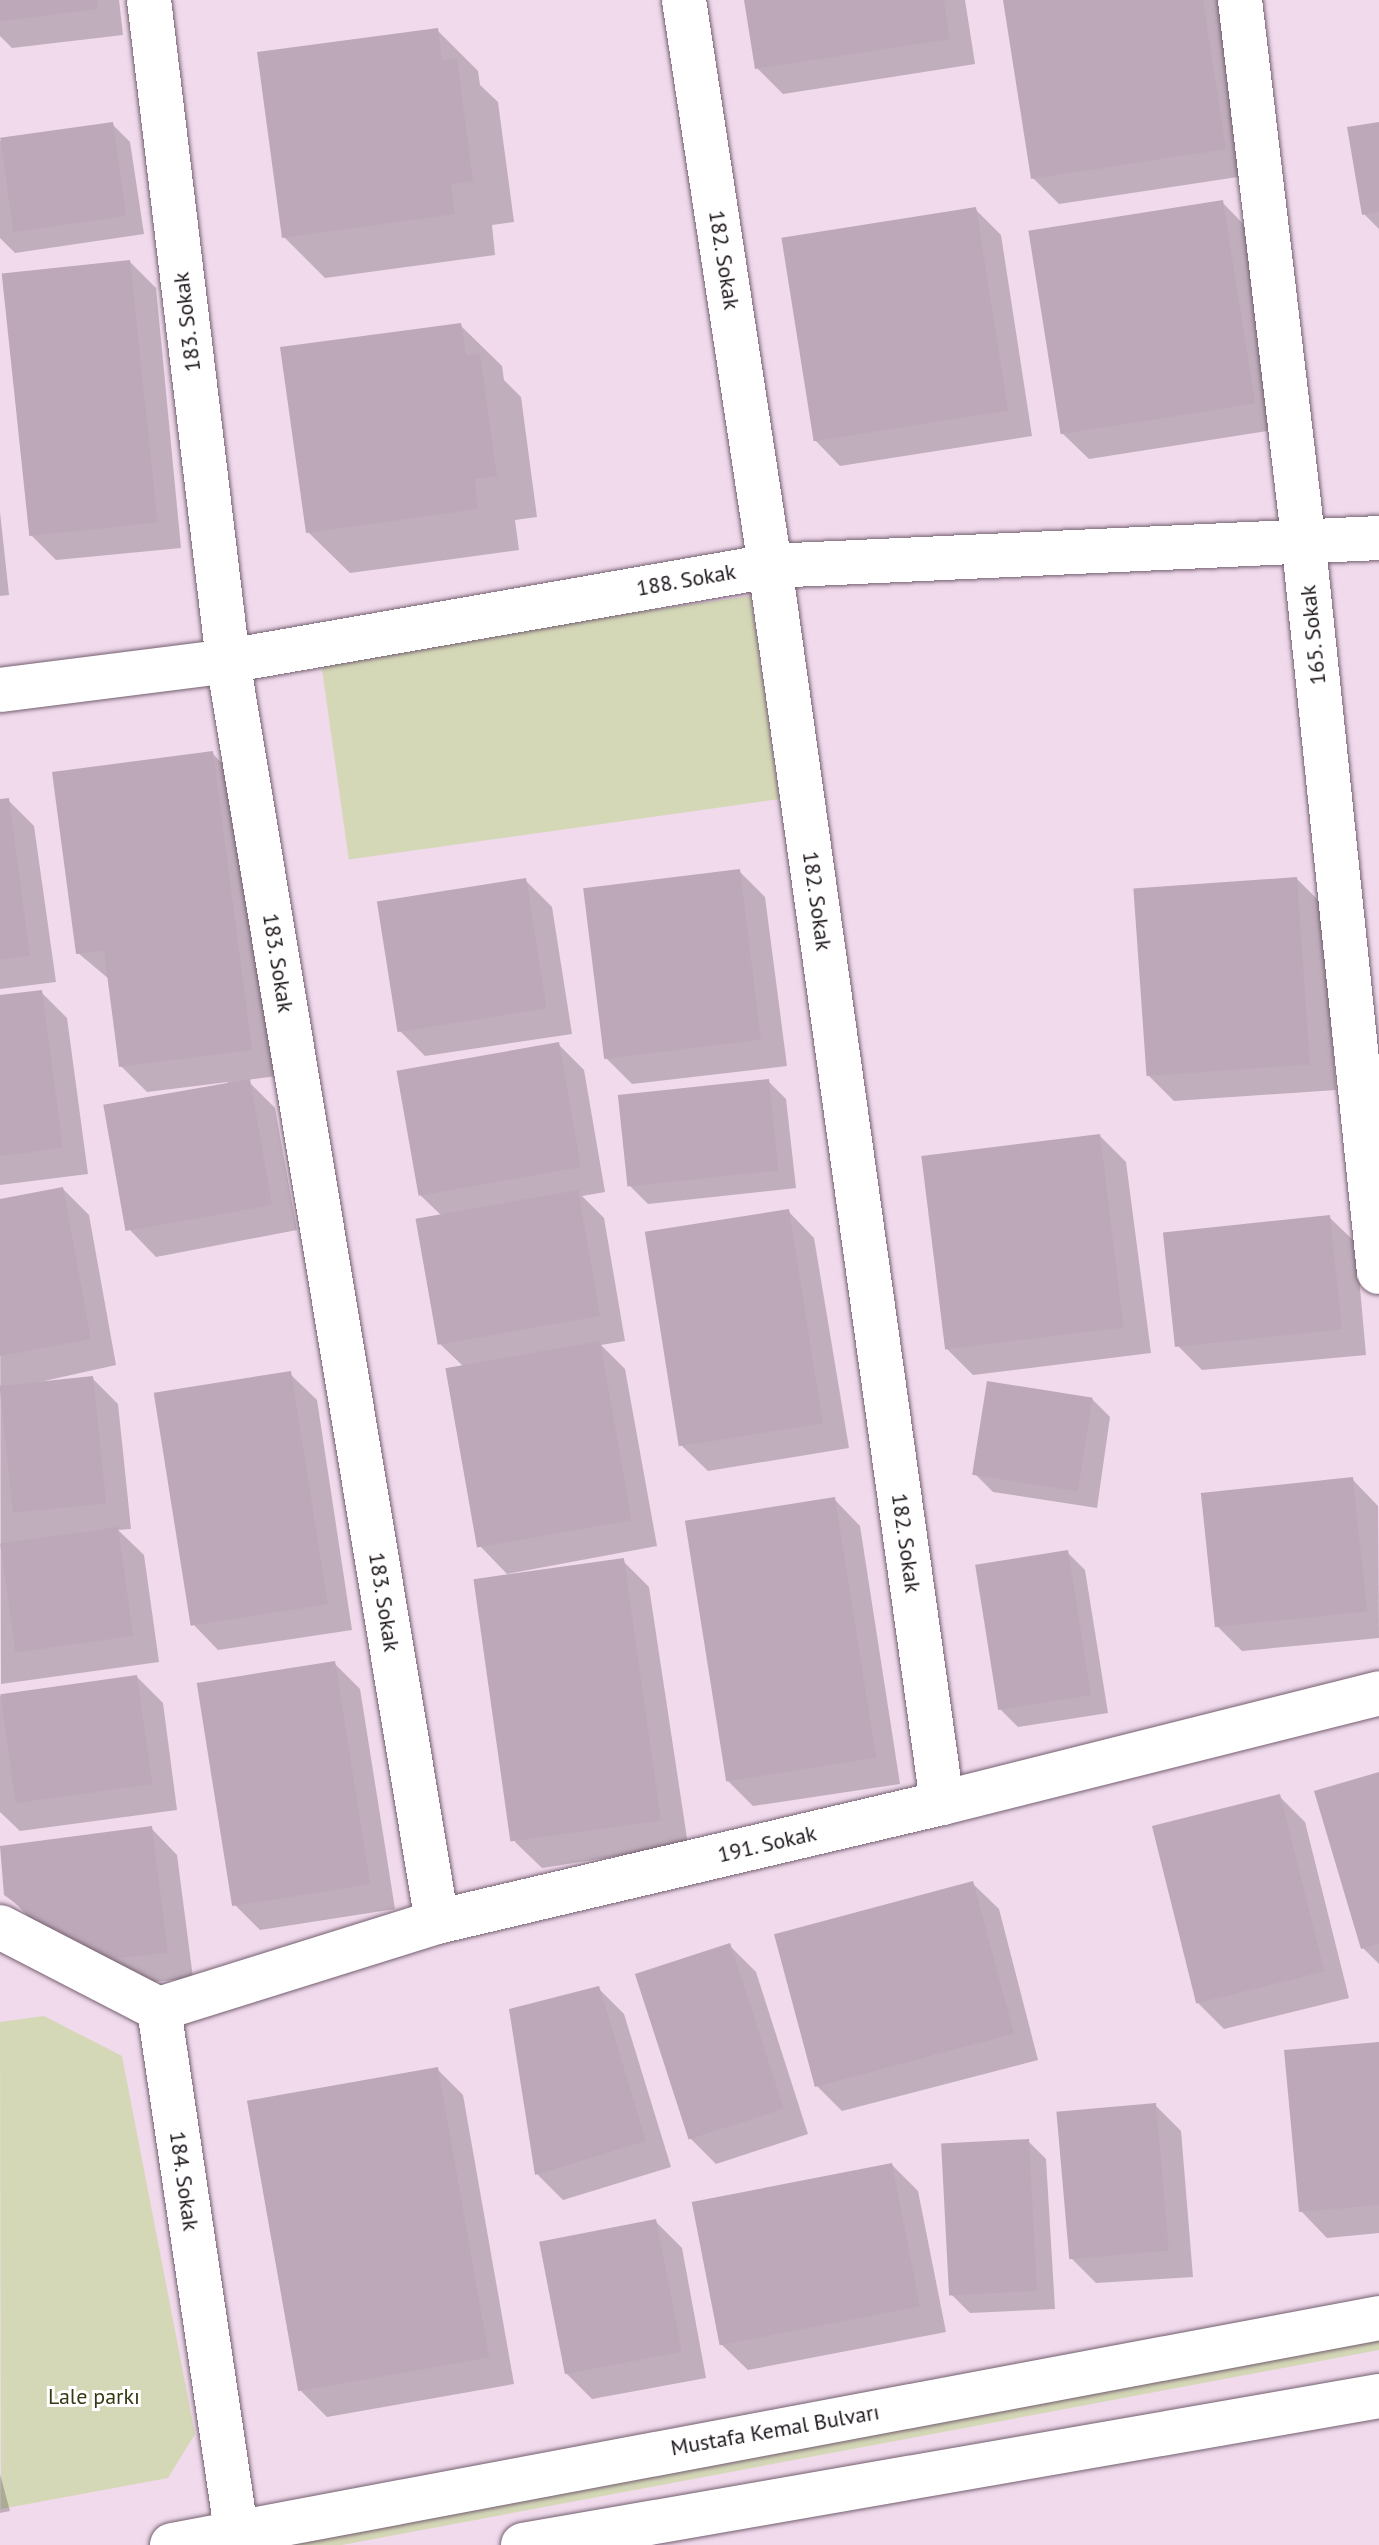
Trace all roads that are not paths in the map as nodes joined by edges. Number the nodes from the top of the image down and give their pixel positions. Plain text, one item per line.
1 (149, 0) edge
2 (684, 0) edge
3 (1240, 0) edge
4 (1303, 537) junction
5 (1379, 538) edge
6 (770, 566) junction
7 (228, 661) junction
8 (0, 690) edge
9 (1379, 1272) edge
10 (1379, 1693) edge
11 (942, 1803) junction
12 (437, 1922) junction
13 (0, 1927) edge
14 (159, 2009) junction
15 (1379, 2318) edge
16 (1379, 2396) edge
17 (236, 2530) junction
18 (541, 2543) edge
19 (172, 2545) edge

1 - 7 street, 183. Sokak
2 - 6 street, 182. Sokak
3 - 4 street, 165. Sokak
4 - 5 street, 188. Sokak
4 - 6 street, 188. Sokak
4 - 9 street, 165. Sokak
6 - 7 street, 188. Sokak
6 - 11 street, 182. Sokak
7 - 8 street, 188. Sokak
7 - 12 street, 183. Sokak
10 - 11 street, 191. Sokak
11 - 12 street, 191. Sokak
12 - 14 street, 191. Sokak
13 - 14 street
14 - 17 street, 184. Sokak
15 - 17 street, Mustafa Kemal Bulvarı
16 - 18 street
17 - 19 street, Mustafa Kemal Bulvarı

